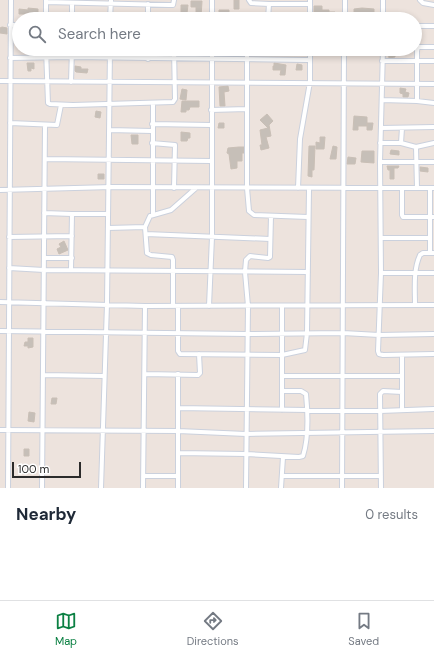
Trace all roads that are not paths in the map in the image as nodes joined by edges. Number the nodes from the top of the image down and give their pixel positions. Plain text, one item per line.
1 (11, 0) edge
2 (174, 0) edge
3 (212, 0) edge
4 (249, 0) edge
5 (345, 0) edge
6 (383, 0) edge
7 (420, 0) edge
8 (46, 1) edge
9 (110, 2) edge
10 (310, 2) edge
11 (72, 3) junction
12 (148, 4) junction
13 (269, 4) junction
14 (434, 5) edge
15 (46, 12) edge
16 (72, 12) edge
17 (148, 12) edge
18 (212, 12) edge
19 (268, 12) edge
20 (345, 12) edge
21 (383, 12) edge
22 (10, 25) joint
23 (422, 26) edge
24 (434, 26) edge
25 (422, 47) edge
26 (434, 47) edge
27 (212, 56) edge
28 (247, 56) edge
29 (309, 56) edge
30 (344, 56) edge
31 (382, 56) edge
32 (417, 56) edge
33 (46, 57) junction
34 (72, 57) junction
35 (10, 58) junction
36 (110, 58) junction
37 (148, 58) joint
38 (174, 58) junction
39 (212, 60) junction
40 (247, 60) junction
41 (309, 60) junction
42 (417, 60) junction
43 (382, 61) junction
44 (434, 61) edge
45 (0, 81) edge
46 (10, 81) junction
47 (46, 82) junction
48 (71, 82) junction
49 (110, 82) junction
50 (174, 82) junction
51 (211, 82) junction
52 (247, 82) junction
53 (310, 82) junction
54 (344, 83) junction
55 (382, 83) junction
56 (418, 84) junction
57 (434, 84) edge
58 (382, 100) junction
59 (417, 101) junction
60 (110, 103) junction
61 (153, 103) junction
62 (434, 103) edge
63 (61, 105) junction
64 (247, 109) junction
65 (211, 110) junction
66 (10, 123) junction
67 (152, 124) junction
68 (45, 125) junction
69 (211, 125) junction
70 (434, 127) edge
71 (380, 128) junction
72 (402, 128) junction
73 (109, 130) junction
74 (152, 131) junction
75 (152, 143) junction
76 (380, 143) junction
77 (401, 143) junction
78 (434, 143) edge
79 (416, 147) junction
80 (45, 159) junction
81 (108, 160) junction
82 (152, 160) junction
83 (175, 160) junction
84 (211, 160) junction
85 (380, 162) junction
86 (417, 162) junction
87 (434, 162) edge
88 (109, 187) junction
89 (211, 187) junction
90 (152, 188) junction
91 (174, 188) junction
92 (196, 188) junction
93 (247, 188) junction
94 (298, 188) junction
95 (344, 188) junction
96 (381, 188) junction
97 (402, 188) junction
98 (418, 188) junction
99 (432, 188) edge
100 (44, 189) junction
101 (309, 189) junction
102 (0, 190) edge
103 (9, 190) junction
104 (44, 213) junction
105 (72, 214) junction
106 (108, 214) junction
107 (153, 215) junction
108 (271, 216) junction
109 (308, 217) junction
110 (432, 217) edge
111 (145, 227) junction
112 (108, 228) junction
113 (146, 234) junction
114 (44, 236) junction
115 (72, 236) junction
116 (9, 237) junction
117 (212, 237) junction
118 (381, 238) junction
119 (430, 238) junction
120 (270, 239) junction
121 (432, 253) edge
122 (44, 258) junction
123 (72, 258) junction
124 (9, 268) junction
125 (44, 270) junction
126 (71, 270) junction
127 (107, 270) junction
128 (174, 271) junction
129 (210, 272) junction
130 (245, 272) junction
131 (308, 272) junction
132 (416, 272) junction
133 (381, 273) junction
134 (434, 273) edge
135 (0, 302) edge
136 (9, 302) junction
137 (43, 303) junction
138 (107, 304) junction
139 (343, 305) junction
140 (380, 305) junction
141 (415, 305) junction
142 (434, 305) edge
143 (145, 306) junction
144 (176, 306) junction
145 (209, 306) junction
146 (248, 306) junction
147 (282, 306) junction
148 (308, 306) junction
149 (0, 331) edge
150 (8, 331) junction
151 (43, 332) junction
152 (106, 333) junction
153 (145, 333) junction
154 (178, 333) junction
155 (307, 333) junction
156 (343, 333) junction
157 (248, 334) junction
158 (282, 334) junction
159 (434, 334) edge
160 (379, 335) junction
161 (199, 354) junction
162 (434, 354) edge
163 (247, 355) junction
164 (282, 355) junction
165 (402, 356) junction
166 (144, 374) junction
167 (178, 374) junction
168 (43, 375) junction
169 (104, 376) junction
170 (282, 376) junction
171 (342, 376) junction
172 (402, 376) junction
173 (282, 391) junction
174 (402, 392) junction
175 (178, 408) junction
176 (247, 409) junction
177 (402, 409) junction
178 (434, 409) edge
179 (282, 410) junction
180 (307, 410) junction
181 (342, 411) junction
182 (380, 411) junction
183 (0, 430) edge
184 (8, 431) junction
185 (42, 431) junction
186 (102, 431) junction
187 (143, 431) junction
188 (178, 431) junction
189 (342, 432) junction
190 (380, 432) junction
191 (434, 432) edge
192 (306, 433) junction
193 (246, 434) junction
194 (178, 453) junction
195 (246, 454) junction
196 (282, 457) junction
197 (143, 476) junction
198 (178, 476) junction
199 (282, 476) junction
200 (342, 476) junction
201 (381, 476) junction
202 (8, 488) edge
203 (42, 488) edge
204 (101, 488) edge
205 (143, 488) edge
206 (178, 488) edge
207 (246, 488) edge
208 (281, 488) edge
209 (342, 488) edge
210 (381, 488) edge

1 - 22 street
2 - 12 street
3 - 18 street
4 - 13 street
5 - 20 street
6 - 21 street
7 - 14 street
8 - 11 street
8 - 15 street
9 - 11 street
9 - 12 street
10 - 13 street
11 - 16 street
12 - 17 street
13 - 19 street
22 - 35 street
23 - 24 street
25 - 26 street
27 - 39 street
28 - 40 street
29 - 41 street
30 - 54 street
31 - 43 street
32 - 42 street
33 - 34 street
33 - 35 street
33 - 47 street
34 - 36 street
34 - 48 street
35 - 46 street
36 - 37 street
36 - 49 street
37 - 38 street
38 - 39 street
38 - 50 street
39 - 40 street
39 - 51 street
40 - 41 street
40 - 52 street
41 - 53 street
42 - 43 street
42 - 44 street
42 - 56 street
43 - 55 street
45 - 46 street
46 - 47 street
46 - 66 street
47 - 48 street
47 - 63 street
48 - 49 street
49 - 50 street
49 - 60 street
50 - 51 street
50 - 61 street
51 - 52 street
51 - 65 street
52 - 53 street
52 - 64 street
53 - 54 street
53 - 94 street
54 - 55 street
54 - 95 street
55 - 56 street
55 - 58 street
56 - 57 street
56 - 59 street
58 - 59 street
58 - 71 street
59 - 62 street
60 - 61 street
60 - 63 street
60 - 73 street
61 - 67 street
63 - 68 street
64 - 65 street
64 - 93 street
65 - 69 street
66 - 68 street
66 - 103 street
67 - 69 street
67 - 74 street
68 - 80 street
69 - 84 street
70 - 72 street
71 - 72 street
71 - 76 street
72 - 77 street
73 - 74 street
73 - 81 street
74 - 75 street
75 - 82 street
75 - 83 street
76 - 77 street
76 - 85 street
77 - 79 street
78 - 79 street
79 - 86 street
80 - 81 street
80 - 100 street
81 - 82 street
81 - 88 street
82 - 83 street
82 - 90 street
83 - 84 street
83 - 91 street
84 - 89 street
85 - 86 street
85 - 96 street
86 - 87 street
86 - 98 street
88 - 90 street
88 - 100 street
88 - 106 street
89 - 92 street
89 - 93 street
89 - 117 street
90 - 91 street
90 - 107 street
91 - 92 street
92 - 107 street
93 - 94 street
93 - 108 street
94 - 101 street
95 - 96 street
95 - 101 street
95 - 139 street
96 - 97 street
96 - 118 street
97 - 98 street
97 - 110 street
98 - 99 street
99 - 110 street
100 - 103 street
100 - 104 street
101 - 109 street
102 - 103 street
103 - 116 street
104 - 105 street
104 - 114 street
105 - 106 street
105 - 115 street
106 - 112 street
107 - 111 street
108 - 109 street
108 - 120 street
109 - 131 street
110 - 119 street
111 - 112 street
111 - 113 street
112 - 127 street
113 - 117 street
113 - 128 street
114 - 115 street
114 - 116 street
114 - 122 street
115 - 123 street
116 - 124 street
117 - 120 street
117 - 129 street
118 - 119 street
118 - 133 street
119 - 121 street
120 - 130 street
121 - 132 street
122 - 123 street
122 - 125 street
123 - 126 street
124 - 125 street
124 - 136 street
125 - 126 street
125 - 137 street
126 - 127 street
127 - 128 street
127 - 138 street
128 - 129 street
128 - 144 street
129 - 130 street
129 - 145 street
130 - 131 street
130 - 146 street
131 - 148 street
132 - 133 street
132 - 134 street
132 - 141 street
133 - 140 street
135 - 136 street
136 - 137 street
136 - 150 street
137 - 138 street
137 - 151 street
138 - 143 street
138 - 152 street
139 - 140 street
139 - 148 street
139 - 156 street
140 - 141 street
140 - 160 street
141 - 142 street
143 - 144 street
143 - 153 street
144 - 145 street
144 - 154 street
145 - 146 street
146 - 147 street
146 - 157 street
147 - 148 street
147 - 158 street
148 - 155 street
149 - 150 street
150 - 151 street
150 - 184 street
151 - 152 street
151 - 168 street
152 - 153 street
152 - 169 street
153 - 154 street
153 - 166 street
154 - 157 street
154 - 161 street
155 - 156 street
155 - 158 street
155 - 164 street
156 - 160 street
156 - 171 street
157 - 158 street
157 - 163 street
158 - 164 street
159 - 160 street
160 - 165 street
161 - 163 street
161 - 167 street
162 - 165 street
163 - 164 street
163 - 176 street
164 - 170 street
165 - 172 street
166 - 167 street
166 - 187 street
167 - 175 street
168 - 169 street
168 - 185 street
169 - 186 street
170 - 171 street
170 - 173 street
171 - 172 street
171 - 181 street
172 - 174 street
173 - 179 street
173 - 180 street
174 - 177 street
174 - 182 street
175 - 176 street
175 - 188 street
176 - 179 street
176 - 193 street
177 - 178 street
177 - 182 street
179 - 180 street
180 - 181 street
180 - 192 street
181 - 182 street
181 - 189 street
182 - 190 street
183 - 184 street
184 - 185 street
184 - 202 street
185 - 186 street
185 - 203 street
186 - 187 street
186 - 204 street
187 - 188 street
187 - 197 street
188 - 193 street
188 - 194 street
189 - 190 street
189 - 192 street
189 - 200 street
190 - 191 street
190 - 201 street
192 - 193 street
192 - 196 street
193 - 195 street
194 - 195 street
194 - 198 street
195 - 196 street
195 - 207 street
196 - 199 street
197 - 198 street
197 - 205 street
198 - 206 street
199 - 200 street
199 - 208 street
200 - 201 street
200 - 209 street
201 - 210 street

